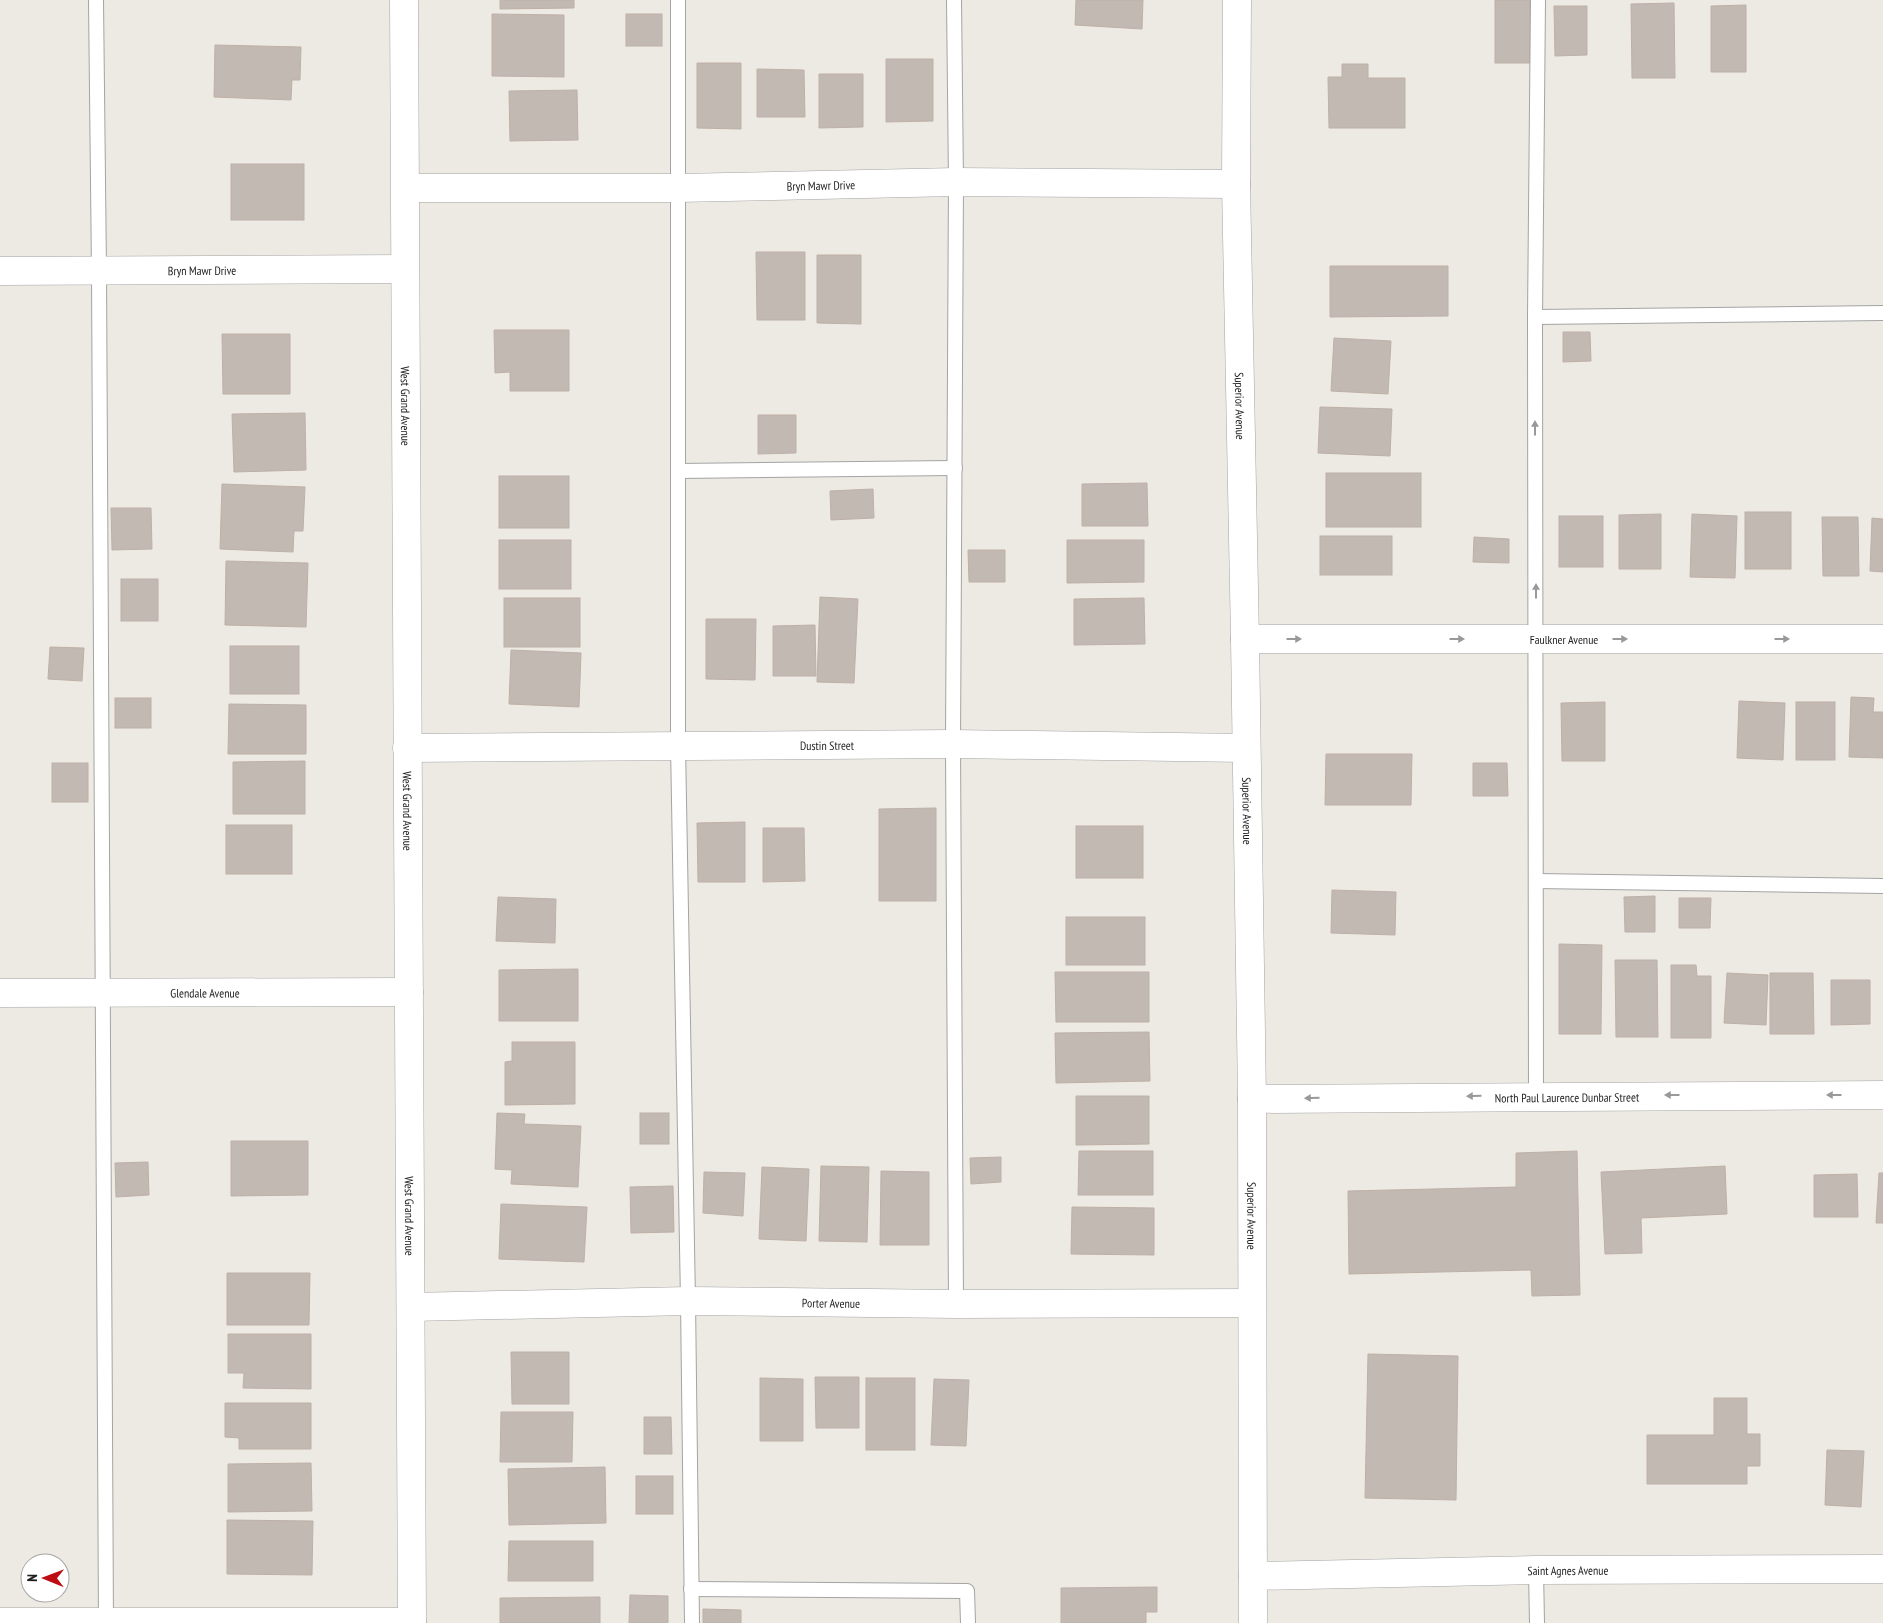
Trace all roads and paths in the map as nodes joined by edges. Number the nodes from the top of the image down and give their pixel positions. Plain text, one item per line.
1 (96, 0) edge
2 (404, 0) edge
3 (678, 0) edge
4 (954, 0) edge
5 (1238, 0) edge
6 (1538, 0) edge
7 (956, 182) junction
8 (1236, 184) junction
9 (406, 188) junction
10 (678, 188) junction
11 (406, 270) junction
12 (0, 271) edge
13 (99, 271) junction
14 (1883, 314) edge
15 (1535, 318) junction
16 (955, 468) junction
17 (678, 471) junction
18 (1883, 638) edge
19 (1245, 639) junction
20 (1536, 639) junction
21 (953, 744) junction
22 (678, 745) junction
23 (408, 748) junction
24 (1246, 748) junction
25 (1536, 881) junction
26 (1883, 886) edge
27 (410, 992) junction
28 (0, 993) edge
29 (102, 993) junction
30 (1883, 1094) edge
31 (1536, 1096) junction
32 (1252, 1098) junction
33 (688, 1301) junction
34 (1252, 1303) junction
35 (956, 1304) junction
36 (411, 1307) junction
37 (1536, 1570) junction
38 (1883, 1570) edge
39 (1253, 1576) junction
40 (692, 1589) junction
41 (0, 1622) edge
42 (106, 1623) edge
43 (412, 1623) edge
44 (692, 1623) edge
45 (968, 1623) edge
46 (1253, 1623) edge
47 (1537, 1623) edge

1 - 13 lane
2 - 9 street, West Grand Avenue
3 - 10 lane
4 - 7 lane
5 - 8 street, Superior Avenue
6 - 15 lane
7 - 8 street, Bryn Mawr Drive
7 - 10 street, Bryn Mawr Drive
7 - 16 lane
8 - 19 street, Superior Avenue
9 - 10 street, Bryn Mawr Drive
9 - 11 street, West Grand Avenue
10 - 17 lane
11 - 13 street, Bryn Mawr Drive
11 - 23 street, West Grand Avenue
12 - 13 street, Bryn Mawr Drive
13 - 29 lane
14 - 15 lane
20 -> 15 lane
16 - 17 lane
16 - 21 lane
17 - 22 lane
20 -> 18 street, Faulkner Avenue
19 -> 20 street, Faulkner Avenue
19 - 24 street, Superior Avenue
20 - 25 lane
21 - 22 street, Dustin Street
21 - 24 street, Dustin Street
21 - 35 lane
22 - 23 street, Dustin Street
22 - 33 lane
23 - 27 street, West Grand Avenue
24 - 32 street, Superior Avenue
25 - 26 lane
25 - 31 lane
27 - 29 street, Glendale Avenue
27 - 36 street, West Grand Avenue
28 - 29 street, Glendale Avenue
29 - 42 lane
30 -> 31 street, North Paul Laurence Dunbar Street
31 -> 32 street, North Paul Laurence Dunbar Street
32 - 34 street, Superior Avenue
33 - 35 street, Porter Avenue
33 - 36 street, Porter Avenue
33 - 40 lane
34 - 35 street, Porter Avenue
34 - 39 street, Superior Avenue
36 - 43 street, West Grand Avenue
37 - 38 street, Saint Agnes Avenue
37 - 39 street, Saint Agnes Avenue
37 - 47 lane
39 - 46 street, Superior Avenue
40 - 44 lane
40 - 45 lane
41 - 42 street
42 - 43 street

